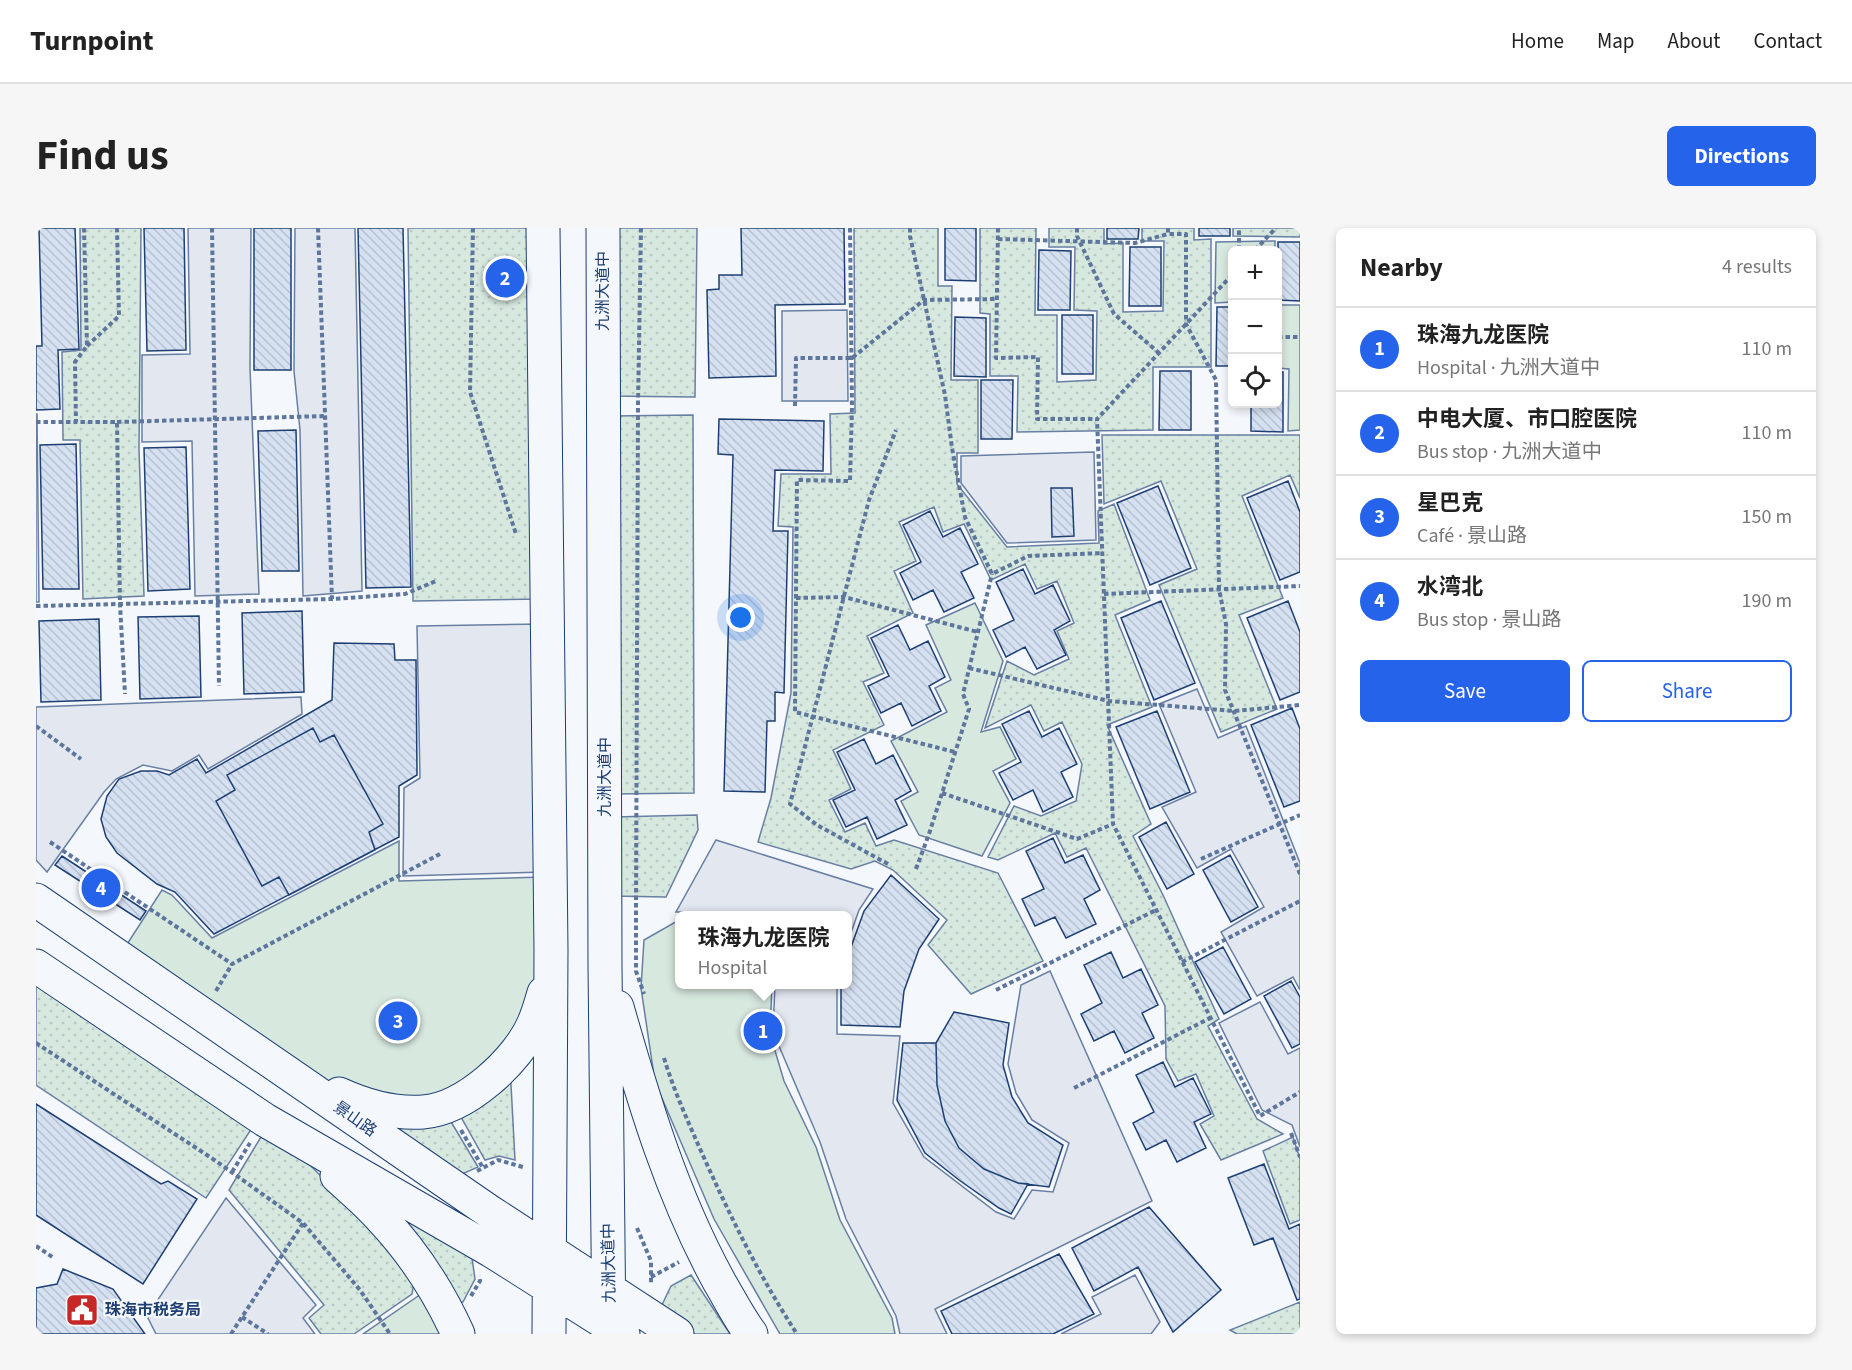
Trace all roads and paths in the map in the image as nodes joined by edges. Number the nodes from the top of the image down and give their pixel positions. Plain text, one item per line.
1 (84, 228) edge
2 (117, 228) edge
3 (212, 228) edge
4 (318, 228) edge
5 (473, 228) edge
6 (543, 228) edge
7 (603, 228) edge
8 (641, 228) edge
9 (850, 228) edge
10 (910, 228) edge
11 (998, 228) edge
12 (1077, 228) edge
13 (1168, 228) edge
14 (1239, 228) edge
15 (1276, 228) edge
16 (1168, 234) junction
17 (998, 239) junction
18 (1080, 243) junction
19 (1239, 246) edge
20 (1259, 246) edge
21 (1228, 280) edge
22 (997, 299) junction
23 (924, 300) junction
24 (1186, 324) junction
25 (1282, 337) edge
26 (1300, 337) edge
27 (87, 346) junction
28 (1159, 353) junction
29 (852, 358) junction
30 (795, 406) dead end
31 (325, 416) junction
32 (214, 419) junction
33 (1097, 419) junction
34 (36, 422) edge
35 (76, 422) junction
36 (117, 422) junction
37 (896, 430) dead end
38 (519, 542) dead end
39 (1103, 553) junction
40 (992, 574) junction
41 (436, 581) dead end
42 (1300, 586) edge
43 (1219, 589) junction
44 (1104, 594) junction
45 (844, 597) junction
46 (796, 598) junction
47 (332, 599) junction
48 (217, 602) junction
49 (120, 604) junction
50 (36, 606) edge
51 (978, 632) junction
52 (969, 668) junction
53 (219, 686) dead end
54 (125, 694) dead end
55 (1108, 700) junction
56 (1300, 705) edge
57 (1234, 711) junction
58 (813, 716) junction
59 (36, 726) edge
60 (956, 752) junction
61 (81, 759) dead end
62 (942, 793) junction
63 (1300, 815) edge
64 (1279, 823) junction
65 (1113, 824) junction
66 (50, 842) dead end
67 (440, 854) dead end
68 (1201, 860) dead end
69 (888, 864) dead end
70 (916, 869) dead end
71 (1300, 874) edge
72 (36, 900) edge
73 (1300, 901) edge
74 (1156, 910) junction
75 (551, 950) junction
76 (1182, 962) junction
77 (232, 964) junction
78 (36, 966) edge
79 (605, 966) junction
80 (996, 990) dead end
81 (214, 994) dead end
82 (647, 1004) dead end
83 (1210, 1018) junction
84 (36, 1043) edge
85 (661, 1048) dead end
86 (286, 1071) junction
87 (1074, 1088) dead end
88 (1300, 1092) edge
89 (265, 1120) junction
90 (1291, 1133) dead end
91 (1300, 1157) edge
92 (608, 1199) junction
93 (303, 1223) junction
94 (36, 1246) edge
95 (549, 1251) junction
96 (54, 1258) dead end
97 (549, 1287) junction
98 (609, 1290) junction
99 (242, 1317) junction
100 (664, 1325) edge
101 (614, 1331) edge
102 (231, 1334) edge
103 (268, 1334) edge
104 (390, 1334) edge
105 (458, 1334) edge
106 (549, 1334) edge
107 (751, 1334) edge
108 (797, 1334) edge

1 - 27 path
2 - 27 path
3 - 32 path
4 - 31 path
5 - 38 path
6 - 75 main road
7 - 79 main road, 九洲大道中
8 - 82 path
9 - 29 path
10 - 23 path
11 - 17 path
12 - 18 path
13 - 16 path
14 - 19 path
15 - 20 path
16 - 18 path
16 - 24 path
17 - 18 path
17 - 22 path
18 - 28 path
21 - 24 path
22 - 23 path
22 - 33 path
23 - 29 path
23 - 40 path
24 - 28 path
24 - 43 path
25 - 26 path
27 - 35 path
28 - 33 path
29 - 30 path
29 - 46 path
31 - 32 path
31 - 47 path
32 - 36 path
32 - 48 path
33 - 39 path
34 - 35 path
35 - 36 path
36 - 49 path
37 - 45 path
39 - 40 path
39 - 44 path
40 - 51 path
41 - 47 path
42 - 43 path
43 - 44 path
43 - 57 path
44 - 55 path
45 - 46 path
45 - 51 path
45 - 58 path
46 - 58 path
47 - 48 path
48 - 49 path
48 - 53 path
49 - 50 path
49 - 54 path
51 - 52 path
52 - 55 path
52 - 60 path
55 - 57 path
55 - 65 path
56 - 57 path
57 - 64 path
58 - 60 path
58 - 69 path
59 - 61 path
60 - 62 path
62 - 65 path
62 - 70 path
63 - 64 path
64 - 68 path
64 - 71 path
65 - 74 path
66 - 77 path
67 - 77 path
72 - 86 main road, 景山路
73 - 76 path
74 - 76 path
74 - 80 path
75 - 86 main road
75 - 95 main road
76 - 83 path
77 - 81 path
78 - 89 main road
79 - 92 main road, 九洲大道中
79 - 107 main road
83 - 87 path
83 - 88 path
84 - 93 path
85 - 108 path
86 - 95 main road, 景山路
89 - 97 main road
89 - 105 main road
90 - 91 path
92 - 98 main road, 九洲大道中
92 - 100 path
93 - 99 path
93 - 104 path
94 - 96 path
95 - 97 main road
95 - 98 main road, 景山路
97 - 101 main road
97 - 106 main road
98 - 100 main road, 景山路
98 - 101 main road, 九洲大道中
99 - 102 path
99 - 103 path

